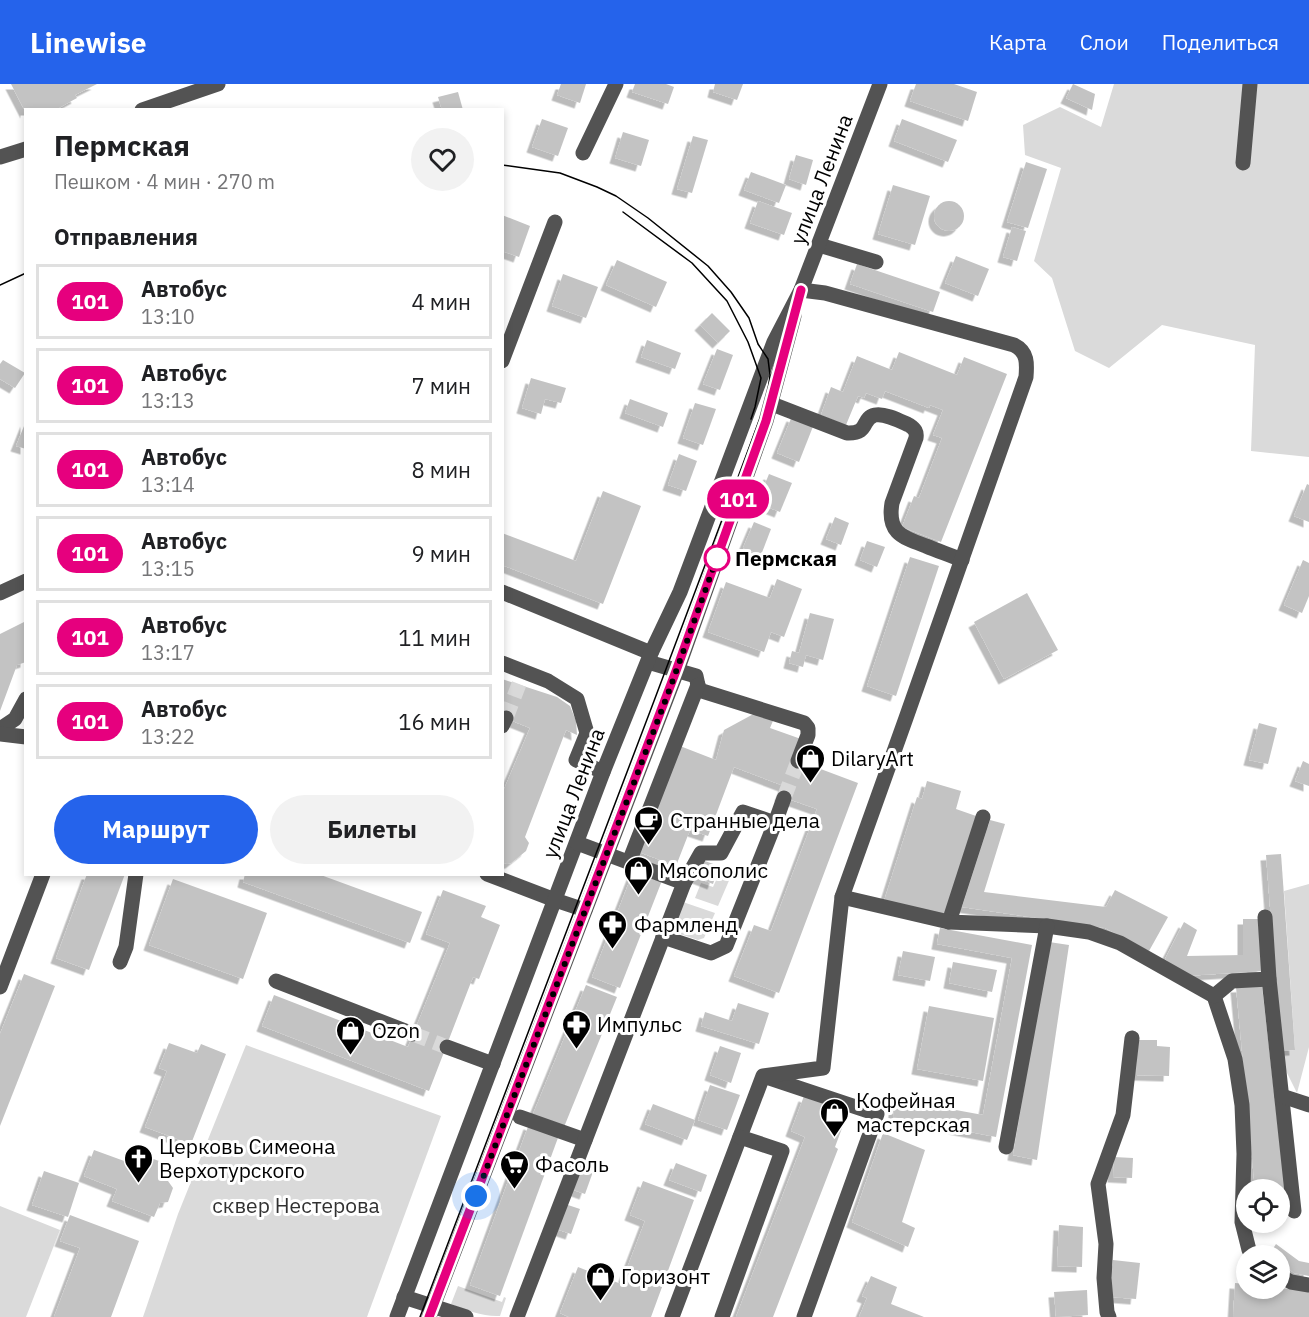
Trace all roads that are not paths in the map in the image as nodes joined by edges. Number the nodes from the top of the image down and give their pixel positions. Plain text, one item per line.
1 (218, 84) edge
2 (616, 84) edge
3 (880, 84) edge
4 (1250, 84) edge
5 (148, 108) edge
6 (24, 149) edge
7 (583, 153) dead end
8 (0, 157) edge
9 (1243, 163) dead end
10 (555, 222) dead end
11 (819, 245) junction
12 (876, 262) dead end
13 (801, 290) junction
14 (504, 356) edge
15 (772, 404) junction
16 (962, 560) junction
17 (24, 582) edge
18 (0, 593) edge
19 (504, 593) edge
20 (650, 658) junction
21 (504, 665) edge
22 (676, 671) junction
23 (698, 685) junction
24 (24, 703) edge
25 (0, 729) edge
26 (0, 734) edge
27 (24, 737) edge
28 (798, 761) tunnel mouth
29 (603, 772) junction
30 (784, 798) tunnel mouth
31 (983, 817) dead end
32 (775, 823) junction
33 (576, 843) junction
34 (607, 853) junction
35 (629, 862) junction
36 (42, 876) edge
37 (136, 876) edge
38 (493, 876) edge
39 (684, 883) junction
40 (842, 897) junction
41 (555, 900) junction
42 (585, 910) junction
43 (1265, 917) dead end
44 (949, 922) junction
45 (1047, 926) junction
46 (663, 937) junction
47 (120, 962) dead end
48 (1269, 979) junction
49 (276, 981) dead end
50 (0, 987) edge
51 (1214, 996) junction
52 (413, 1034) tunnel mouth
53 (1132, 1038) dead end
54 (447, 1047) tunnel mouth
55 (493, 1064) junction
56 (763, 1076) junction
57 (1282, 1096) junction
58 (1309, 1105) edge
59 (520, 1117) dead end
60 (740, 1137) junction
61 (585, 1140) junction
62 (1006, 1148) dead end
63 (1294, 1211) dead end
64 (1248, 1245) edge
65 (1290, 1281) edge
66 (1309, 1285) edge
67 (404, 1297) junction
68 (431, 1311) edge
69 (397, 1317) edge
70 (466, 1317) edge
71 (517, 1317) edge
72 (672, 1317) edge
73 (722, 1317) edge
74 (804, 1317) edge
75 (1109, 1317) edge

1 - 5 street
2 - 7 street
3 - 11 street, улица Ленина
4 - 9 street
6 - 8 street
10 - 14 street
11 - 12 street
11 - 13 street, улица Ленина
13 - 15 street, улица Ленина
13 - 16 street
13 - 20 street, улица Ленина
15 - 16 street
15 - 22 street, улица Ленина
16 - 40 street
17 - 18 street
19 - 20 street
20 - 22 street
20 - 29 street, улица Ленина
21 - 29 street
22 - 23 street
22 - 34 street, улица Ленина
23 - 28 street
23 - 35 street
24 - 25 street
26 - 27 street
29 - 33 street, улица Ленина
30 - 32 street
31 - 44 street
32 - 39 street
32 - 46 street
33 - 34 street
33 - 41 street, улица Ленина
34 - 35 street
34 - 42 street, улица Ленина
35 - 39 street
36 - 50 street
37 - 47 street
38 - 41 street
39 - 46 street
40 - 44 street
40 - 56 street
41 - 42 street
41 - 55 street, улица Ленина
42 - 68 street, улица Ленина
43 - 48 street
44 - 45 street
45 - 51 street
45 - 62 street
46 - 61 street
48 - 51 street
48 - 57 street
49 - 52 street
51 - 64 street
53 - 75 street
54 - 55 street
55 - 67 street, улица Ленина
56 - 60 street
56 - 74 street
57 - 58 street
57 - 63 street
59 - 61 street
60 - 72 street
60 - 73 street
61 - 71 street
65 - 66 street
67 - 68 street
67 - 69 street, улица Ленина
68 - 70 street

